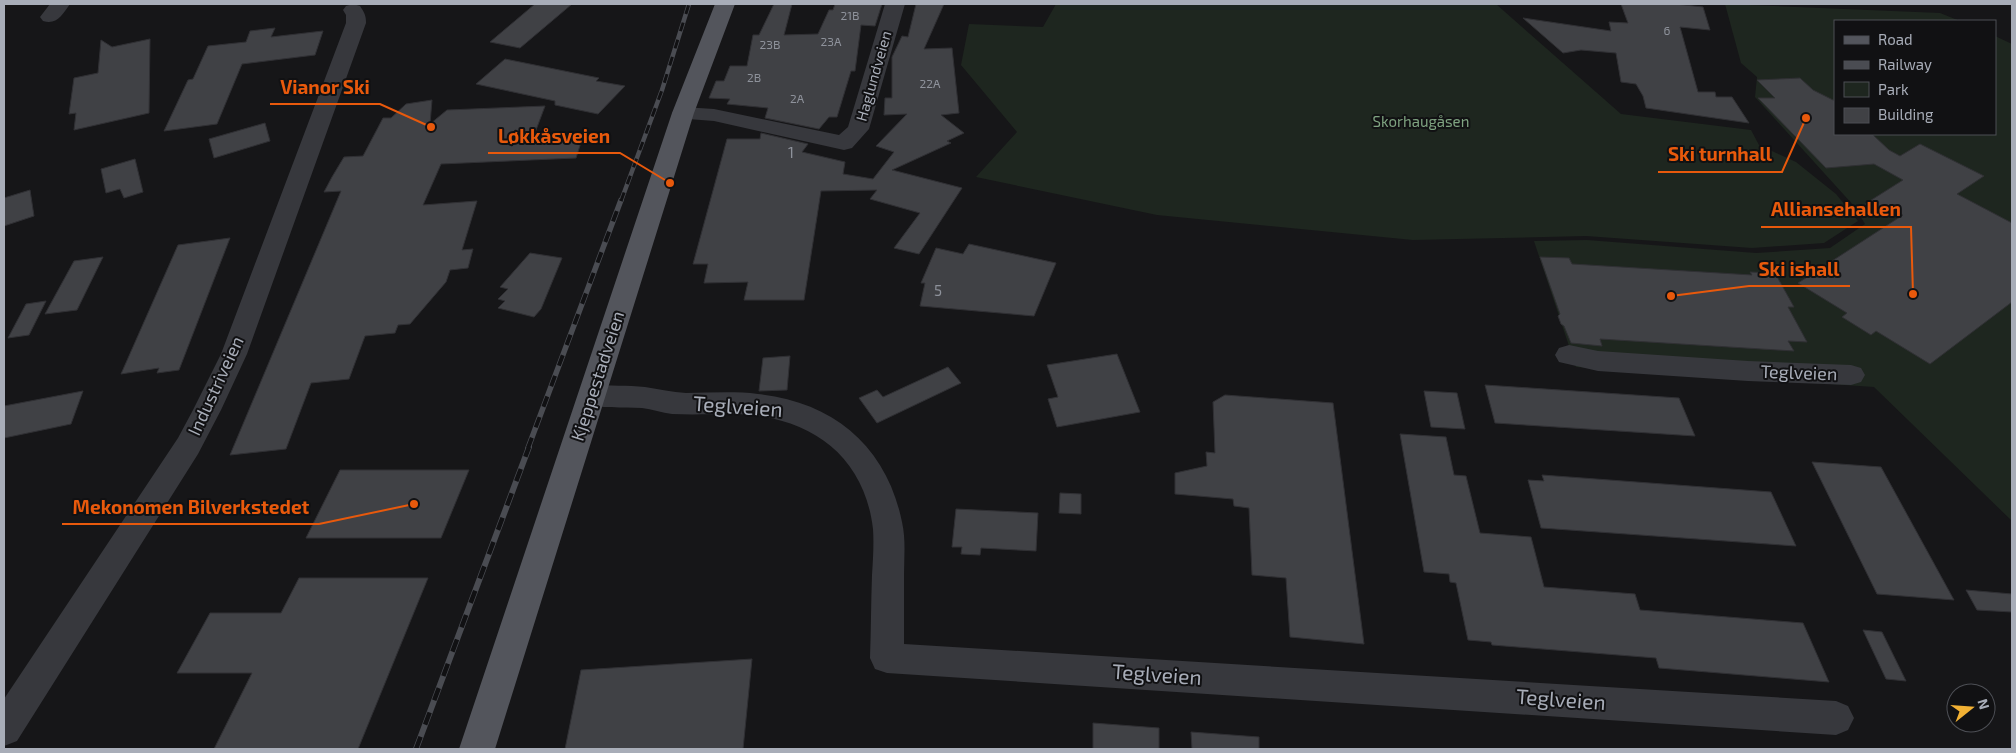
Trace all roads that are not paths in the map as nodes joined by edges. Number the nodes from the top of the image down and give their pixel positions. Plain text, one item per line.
1 (725, 4) edge
2 (895, 4) edge
3 (353, 10) dead end
4 (683, 113) junction
5 (1569, 355) dead end
6 (1851, 375) dead end
7 (589, 406) junction
8 (1836, 718) dead end
9 (4, 729) edge
10 (477, 749) edge

1 - 4 main road, Kjeppestadveien
2 - 4 street, Haglundveien
3 - 9 street, Industriveien
4 - 7 main road, Kjeppestadveien
5 - 6 street, Teglveien
7 - 8 street, Teglveien
7 - 10 main road, Kjeppestadveien

